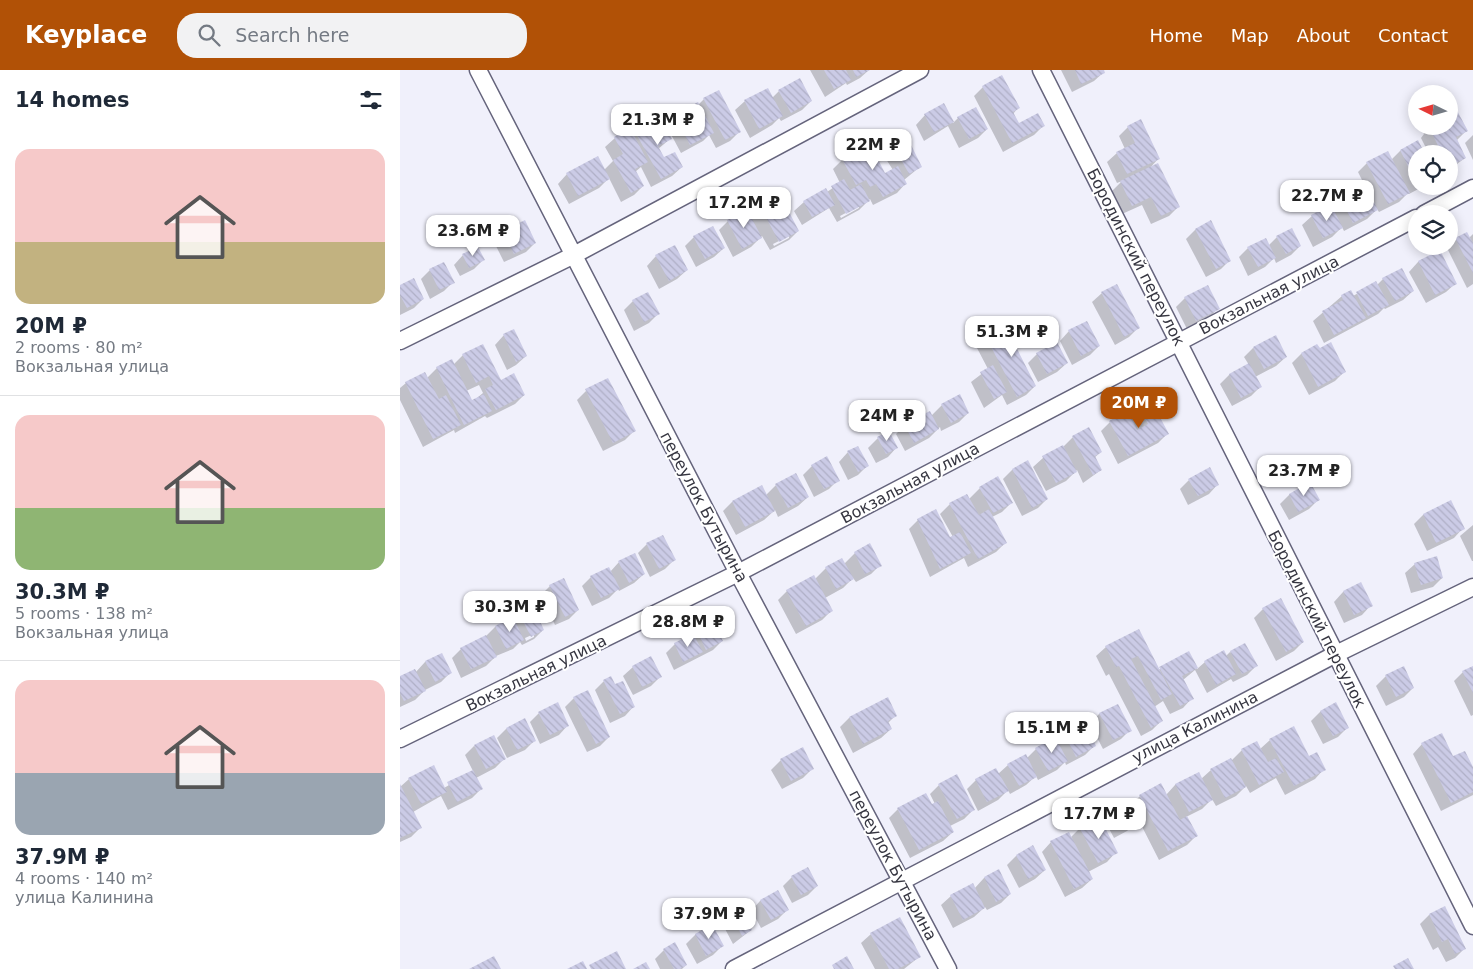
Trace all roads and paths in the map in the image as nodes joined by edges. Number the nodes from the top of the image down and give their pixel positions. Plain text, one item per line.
1 (478, 70) edge
2 (920, 70) edge
3 (1041, 70) edge
4 (1473, 188) edge
5 (1441, 205) edge
6 (1408, 222) edge
7 (572, 256) junction
8 (400, 341) edge
9 (1179, 341) junction
10 (738, 573) junction
11 (1473, 587) edge
12 (1334, 655) junction
13 (400, 739) edge
14 (901, 880) junction
15 (1473, 926) edge
16 (734, 969) edge
17 (948, 969) edge

1 - 7 street, переулок Бутырина
2 - 7 street
3 - 9 street, Бородинский переулок
4 - 5 street
6 - 9 street, Вокзальная улица
7 - 8 street
7 - 10 street, переулок Бутырина
9 - 10 street, Вокзальная улица
9 - 12 street, Бородинский переулок
10 - 13 street, Вокзальная улица
10 - 14 street, переулок Бутырина
11 - 12 street, улица Калинина
12 - 14 street, улица Калинина
12 - 15 street, Бородинский переулок
14 - 16 street, улица Калинина
14 - 17 street, переулок Бутырина

